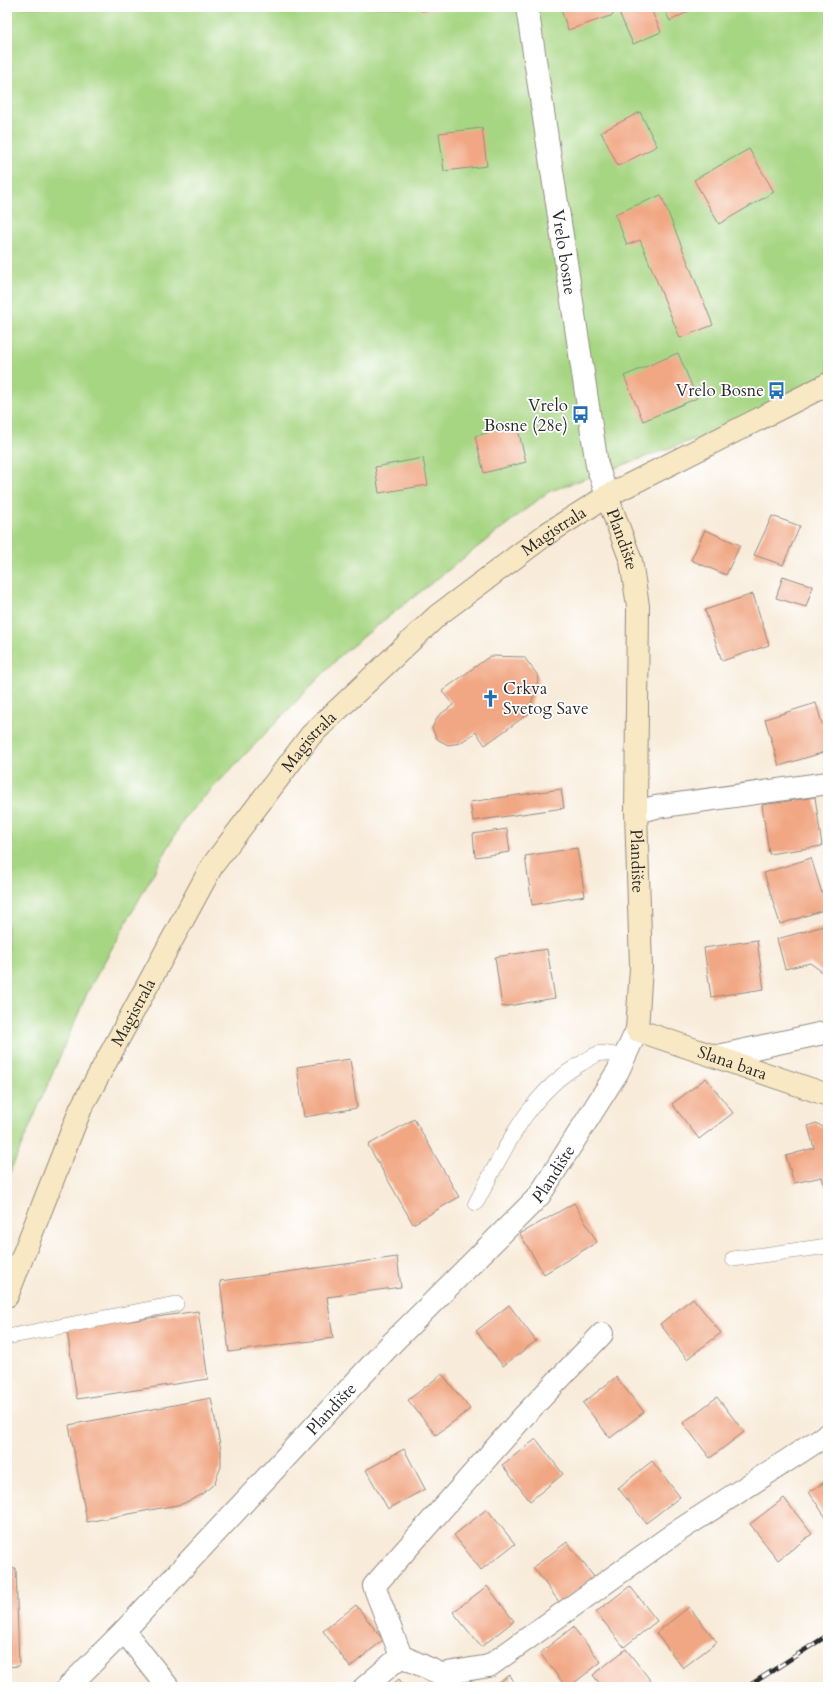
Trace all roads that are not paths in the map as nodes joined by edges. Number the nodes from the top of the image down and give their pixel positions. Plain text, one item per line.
1 (527, 7) edge
2 (828, 384) edge
3 (607, 496) junction
4 (828, 783) edge
5 (636, 812) junction
6 (637, 1030) junction
7 (828, 1032) edge
8 (625, 1056) junction
9 (718, 1056) junction
10 (828, 1095) edge
11 (476, 1203) dead end
12 (828, 1246) edge
13 (733, 1259) dead end
14 (7, 1296) edge
15 (176, 1304) dead end
16 (602, 1334) dead end
17 (7, 1336) edge
18 (828, 1434) edge
19 (124, 1630) junction
20 (401, 1656) junction
21 (68, 1687) edge
22 (168, 1687) edge
23 (365, 1687) edge

1 - 3 street, Vrelo bosne
2 - 3 main road, Magistrala
3 - 5 main road, Plandište
3 - 14 main road, Magistrala
4 - 5 street
5 - 6 main road, Plandište
6 - 8 street, Plandište
6 - 9 main road, Slana bara
7 - 9 street
8 - 11 lane
8 - 19 street, Plandište
9 - 10 main road, Slana bara
12 - 13 lane
15 - 17 lane
16 - 20 street
18 - 20 street
19 - 21 street, Plandište
19 - 22 street
20 - 23 street

